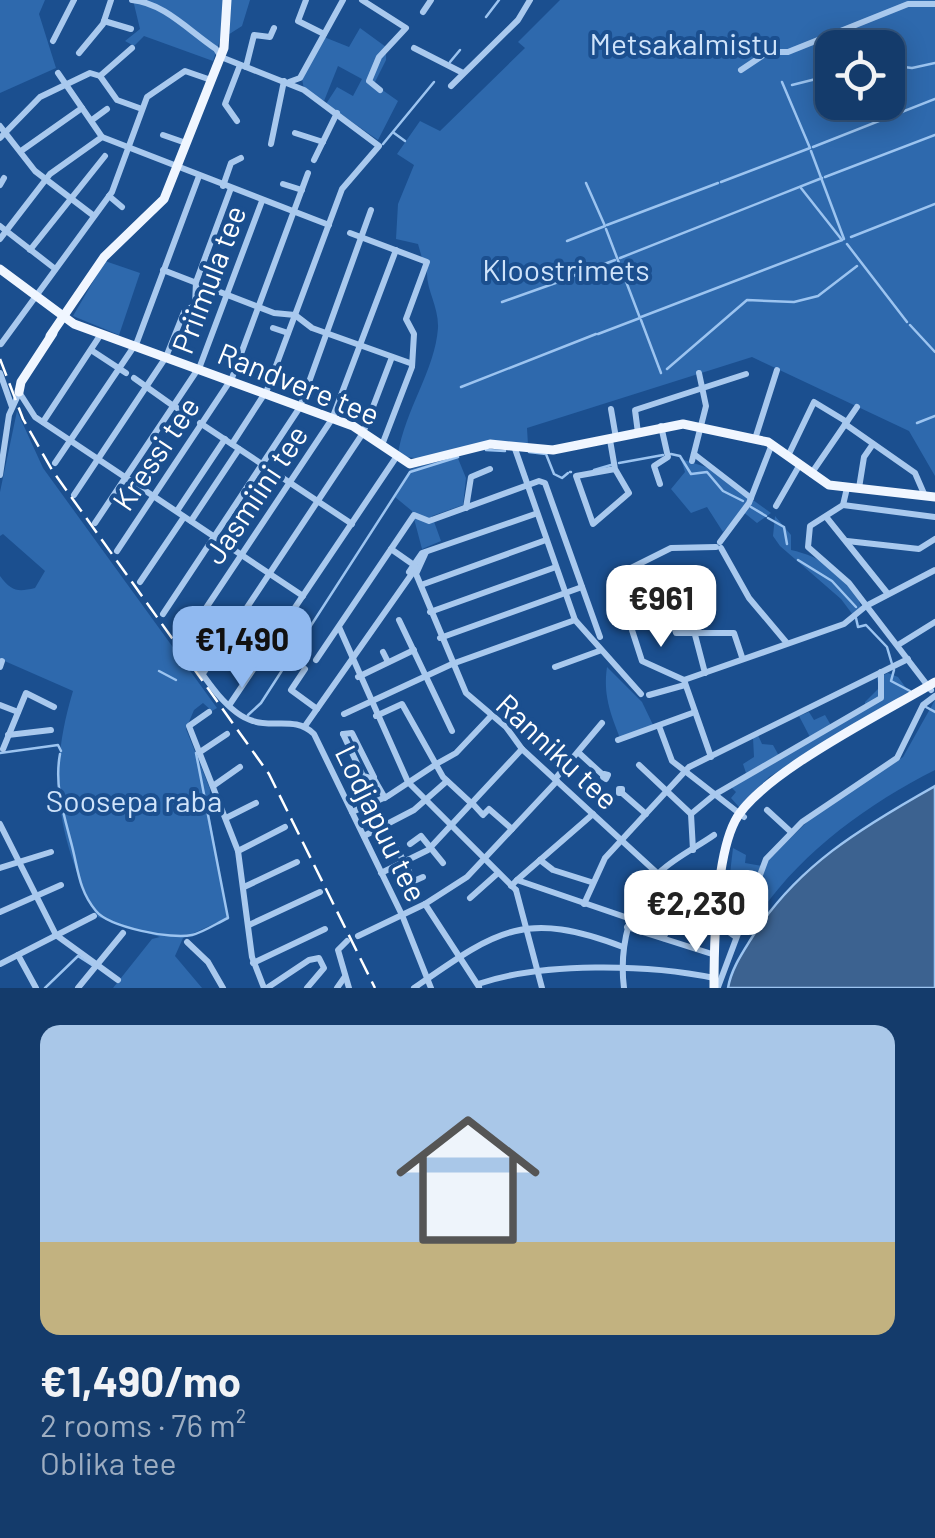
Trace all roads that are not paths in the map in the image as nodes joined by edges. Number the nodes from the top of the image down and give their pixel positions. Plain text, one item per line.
1 (74, 0) edge
2 (111, 0) edge
3 (132, 0) edge
4 (227, 0) edge
5 (306, 0) edge
6 (343, 0) edge
7 (362, 0) edge
8 (431, 0) edge
9 (530, 0) edge
10 (935, 4) edge
11 (422, 12) dead end
12 (104, 21) junction
13 (274, 28) dead end
14 (132, 29) dead end
15 (324, 34) junction
16 (54, 41) dead end
17 (132, 48) dead end
18 (414, 48) dead end
19 (220, 52) junction
20 (79, 54) dead end
21 (243, 66) junction
22 (742, 70) dead end
23 (58, 73) dead end
24 (463, 73) junction
25 (100, 76) junction
26 (300, 78) junction
27 (212, 80) junction
28 (286, 81) junction
29 (66, 85) junction
30 (451, 86) dead end
31 (304, 90) junction
32 (380, 90) dead end
33 (82, 108) junction
34 (107, 109) dead end
35 (142, 109) junction
36 (336, 114) junction
37 (92, 120) junction
38 (237, 121) dead end
39 (2, 132) edge
40 (163, 134) dead end
41 (300, 134) dead end
42 (102, 137) junction
43 (323, 142) junction
44 (186, 144) junction
45 (272, 144) dead end
46 (128, 147) junction
47 (20, 151) junction
48 (104, 156) dead end
49 (241, 158) dead end
50 (314, 160) dead end
51 (176, 166) junction
52 (308, 172) dead end
53 (199, 176) junction
54 (46, 179) junction
55 (283, 184) dead end
56 (227, 187) junction
57 (302, 190) junction
58 (109, 196) junction
59 (70, 198) junction
60 (262, 201) junction
61 (122, 207) dead end
62 (372, 210) dead end
63 (294, 212) junction
64 (94, 216) junction
65 (329, 225) junction
66 (3, 228) edge
67 (350, 233) dead end
68 (0, 238) edge
69 (363, 238) junction
70 (30, 250) junction
71 (396, 250) junction
72 (54, 268) junction
73 (0, 269) edge
74 (163, 270) junction
75 (196, 282) junction
76 (33, 295) junction
77 (226, 296) junction
78 (258, 308) junction
79 (295, 314) junction
80 (64, 315) junction
81 (272, 328) dead end
82 (102, 333) junction
83 (288, 334) junction
84 (328, 334) junction
85 (1, 344) edge
86 (134, 346) junction
87 (360, 346) junction
88 (91, 350) junction
89 (166, 357) junction
90 (392, 358) junction
91 (410, 362) junction
92 (198, 369) junction
93 (122, 370) junction
94 (777, 370) dead end
95 (0, 373) edge
96 (699, 373) dead end
97 (746, 374) dead end
98 (134, 378) dead end
99 (231, 381) junction
100 (146, 388) junction
101 (704, 388) junction
102 (19, 392) junction
103 (266, 394) junction
104 (173, 405) junction
105 (300, 406) junction
106 (857, 407) dead end
107 (12, 408) junction
108 (611, 409) dead end
109 (189, 416) dead end
110 (332, 418) junction
111 (42, 422) junction
112 (201, 423) junction
113 (846, 423) junction
114 (662, 426) junction
115 (701, 428) junction
116 (364, 431) junction
117 (638, 434) junction
118 (755, 438) junction
119 (70, 440) junction
120 (613, 440) junction
121 (232, 444) junction
122 (382, 444) junction
123 (772, 444) junction
124 (874, 444) junction
125 (519, 452) junction
126 (397, 456) junction
127 (788, 456) junction
128 (98, 459) junction
129 (56, 463) dead end
130 (262, 464) junction
131 (799, 466) junction
132 (490, 468) dead end
133 (615, 470) junction
134 (0, 475) edge
135 (810, 475) junction
136 (126, 478) junction
137 (290, 483) junction
138 (660, 484) dead end
139 (526, 486) junction
140 (847, 488) junction
141 (859, 488) junction
142 (74, 495) dead end
143 (153, 496) junction
144 (930, 497) edge
145 (751, 498) junction
146 (318, 501) junction
147 (843, 505) junction
148 (776, 506) dead end
149 (466, 508) junction
150 (535, 514) junction
151 (184, 517) junction
152 (935, 517) edge
153 (827, 518) junction
154 (95, 523) dead end
155 (352, 524) junction
156 (214, 537) junction
157 (935, 539) edge
158 (546, 540) junction
159 (846, 541) junction
160 (719, 546) junction
161 (390, 549) junction
162 (116, 551) dead end
163 (242, 556) junction
164 (556, 567) junction
165 (413, 569) junction
166 (935, 570) edge
167 (269, 574) junction
168 (613, 577) dead end
169 (140, 582) dead end
170 (420, 585) junction
171 (582, 587) junction
172 (565, 594) junction
173 (888, 594) junction
174 (303, 596) junction
175 (866, 606) junction
176 (669, 608) dead end
177 (430, 612) junction
178 (162, 614) dead end
179 (399, 620) dead end
180 (575, 620) junction
181 (935, 622) edge
182 (339, 626) junction
183 (631, 627) dead end
184 (694, 631) junction
185 (440, 638) junction
186 (600, 638) dead end
187 (786, 642) junction
188 (182, 644) joint
189 (897, 646) junction
190 (414, 650) junction
191 (599, 651) junction
192 (384, 652) dead end
193 (742, 657) junction
194 (351, 658) junction
195 (908, 659) junction
196 (316, 660) dead end
197 (388, 662) junction
198 (452, 664) junction
199 (555, 667) dead end
200 (305, 669) dead end
201 (204, 672) junction
202 (705, 672) junction
203 (881, 672) junction
204 (358, 676) junction
205 (426, 676) junction
206 (685, 683) junction
207 (933, 688) edge
208 (370, 702) junction
209 (230, 704) junction
210 (0, 705) edge
211 (54, 707) dead end
212 (317, 709) junction
213 (18, 712) junction
214 (209, 712) dead end
215 (695, 712) junction
216 (344, 714) dead end
217 (376, 716) junction
218 (491, 716) junction
219 (602, 723) dead end
220 (306, 726) junction
221 (659, 726) junction
222 (51, 730) dead end
223 (452, 731) dead end
224 (227, 734) dead end
225 (8, 735) junction
226 (618, 740) dead end
227 (3, 749) dead end
228 (522, 749) junction
229 (200, 752) junction
230 (579, 752) junction
231 (711, 757) junction
232 (436, 764) junction
233 (240, 768) dead end
234 (643, 770) dead end
235 (685, 772) junction
236 (603, 775) dead end
237 (374, 779) junction
238 (556, 780) junction
239 (447, 782) junction
240 (409, 783) junction
241 (213, 786) junction
242 (666, 792) junction
243 (622, 793) dead end
244 (714, 795) junction
245 (385, 798) junction
246 (424, 802) junction
247 (472, 803) junction
248 (256, 804) dead end
249 (767, 810) dead end
250 (352, 812) junction
251 (594, 814) junction
252 (646, 814) junction
253 (690, 814) junction
254 (741, 816) junction
255 (226, 818) junction
256 (1, 827) edge
257 (284, 827) dead end
258 (450, 827) junction
259 (512, 830) junction
260 (791, 832) junction
261 (714, 835) dead end
262 (364, 836) junction
263 (621, 840) junction
264 (394, 843) dead end
265 (410, 844) dead end
266 (432, 847) junction
267 (238, 850) junction
268 (692, 850) junction
269 (51, 852) dead end
270 (485, 858) junction
271 (540, 860) junction
272 (297, 862) dead end
273 (403, 863) junction
274 (443, 864) dead end
275 (20, 865) junction
276 (0, 868) edge
277 (382, 873) junction
278 (498, 873) junction
279 (658, 874) junction
280 (423, 877) dead end
281 (591, 882) junction
282 (61, 885) dead end
283 (516, 885) junction
284 (243, 887) junction
285 (320, 892) dead end
286 (35, 896) junction
287 (470, 898) dead end
288 (685, 899) junction
289 (424, 904) junction
290 (584, 904) junction
291 (0, 912) edge
292 (94, 916) dead end
293 (402, 916) junction
294 (629, 923) junction
295 (717, 923) junction
296 (249, 925) junction
297 (325, 928) dead end
298 (528, 928) junction
299 (736, 932) junction
300 (123, 933) dead end
301 (56, 935) junction
302 (358, 936) dead end
303 (664, 938) junction
304 (348, 941) dead end
305 (607, 941) junction
306 (623, 947) junction
307 (192, 948) dead end
308 (461, 954) junction
309 (18, 955) junction
310 (718, 958) junction
311 (254, 963) junction
312 (0, 964) edge
313 (97, 964) junction
314 (621, 966) junction
315 (540, 974) junction
316 (344, 978) junction
317 (428, 978) junction
318 (118, 980) dead end
319 (716, 985) edge
320 (478, 986) edge
321 (36, 988) edge
322 (78, 988) edge
323 (223, 988) edge
324 (266, 988) edge
325 (307, 988) edge
326 (337, 988) edge
327 (349, 988) edge
328 (414, 988) edge
329 (431, 988) edge
330 (542, 988) edge
331 (624, 988) edge

1 - 16 street
2 - 12 street
3 - 19 street
4 - 19 main road
5 - 15 street
6 - 15 street
7 - 32 street
8 - 11 street
9 - 24 street
10 - 22 street
12 - 14 street
12 - 20 street
13 - 21 street
15 - 26 street
17 - 25 street
18 - 24 street
19 - 21 street
19 - 27 main road
21 - 28 street
21 - 38 street
23 - 29 street
24 - 30 street
25 - 29 street
25 - 35 street
26 - 28 street
26 - 31 street
27 - 35 street
27 - 44 main road
28 - 31 street
28 - 45 street
29 - 33 street
29 - 39 street
31 - 36 street
33 - 37 street
33 - 47 street
34 - 37 street
35 - 46 street
36 - 43 street
36 - 65 street
37 - 42 street
39 - 47 street
40 - 44 street
41 - 43 street
42 - 46 street
42 - 54 street
43 - 50 street
44 - 51 main road
46 - 51 street
46 - 58 street
47 - 54 street
48 - 59 street
49 - 56 street
51 - 53 street
51 - 80 main road
52 - 57 street, Kressi tee
53 - 56 street
53 - 74 street
54 - 59 street
54 - 66 street
55 - 57 street
56 - 60 street
56 - 75 street
57 - 63 street, Kressi tee
58 - 61 street
58 - 64 street
59 - 64 street
59 - 70 street
60 - 63 street
60 - 77 street, Priimula tee
62 - 69 street
63 - 65 street
63 - 78 street, Kressi tee
64 - 72 street
65 - 79 street
66 - 68 street
66 - 70 street
67 - 69 street
69 - 71 street
69 - 84 street
70 - 72 street
71 - 87 street, Jasmiini tee
71 - 91 street
72 - 76 street
73 - 76 main road, Randvere tee
74 - 75 street
74 - 86 street
75 - 77 street
75 - 89 street
76 - 80 main road, Randvere tee
76 - 85 street
77 - 78 street
77 - 92 street, Priimula tee
78 - 79 street
78 - 99 street, Kressi tee
79 - 83 street
79 - 84 street
80 - 82 main road, Randvere tee
80 - 102 main road
81 - 83 street
82 - 86 main road, Randvere tee
82 - 88 street
83 - 103 street
84 - 87 street
84 - 105 street
86 - 89 main road, Randvere tee
86 - 93 street
87 - 90 street
87 - 110 street, Jasmiini tee
88 - 93 street
88 - 111 street
89 - 92 main road, Randvere tee
89 - 100 street
90 - 91 street
90 - 116 street
91 - 122 street
92 - 99 main road, Randvere tee
92 - 104 street, Priimula tee
93 - 119 street
94 - 118 street
95 - 107 street
96 - 101 street
97 - 101 street
98 - 100 street
99 - 103 main road, Randvere tee
99 - 112 street, Kressi tee
100 - 104 street
100 - 128 street
101 - 115 street
101 - 117 street
102 - 107 street
102 - 111 street
103 - 105 main road, Randvere tee
103 - 121 street
104 - 109 street
104 - 136 street, Priimula tee
105 - 110 main road, Randvere tee
105 - 130 street
106 - 113 street
107 - 134 street
108 - 120 street
110 - 116 main road, Randvere tee
110 - 137 street, Jasmiini tee
111 - 119 street
112 - 121 street
112 - 143 street, Kressi tee
113 - 124 street
113 - 127 street
113 - 135 street
114 - 115 main road, Randvere tee
114 - 117 main road, Randvere tee
114 - 138 street
115 - 118 main road, Randvere tee
115 - 145 street
116 - 122 main road, Randvere tee
116 - 146 street
117 - 120 main road, Randvere tee
118 - 123 main road, Randvere tee
119 - 128 street
119 - 129 street
120 - 125 main road, Randvere tee
120 - 133 street
121 - 130 street
121 - 151 street
121 - 151 street
122 - 126 main road, Randvere tee
123 - 127 main road, Randvere tee
123 - 145 street
124 - 141 street
124 - 144 street
125 - 126 main road, Randvere tee
125 - 139 street
126 - 155 street
127 - 131 main road, Randvere tee
128 - 136 street
128 - 142 street
130 - 137 street
130 - 156 street
131 - 135 main road, Randvere tee
131 - 148 street
132 - 149 street
133 - 133 street
135 - 140 main road, Randvere tee
136 - 143 street
136 - 154 street, Priimula tee
137 - 146 street
137 - 163 street, Jasmiini tee
139 - 149 street
139 - 150 street
139 - 171 street
140 - 141 main road, Randvere tee
140 - 147 street
141 - 144 main road, Randvere tee
143 - 151 street
143 - 162 street, Kressi tee
145 - 160 street
146 - 155 street
146 - 167 street
147 - 152 street
147 - 153 street
149 - 161 street
150 - 158 street
150 - 165 street
151 - 156 street
151 - 169 street
153 - 159 street
153 - 175 street
155 - 174 street
156 - 163 street
156 - 178 street
157 - 159 street
158 - 164 street
158 - 170 street
159 - 173 street
160 - 168 street
160 - 187 street
161 - 165 street
161 - 182 street
163 - 167 street
163 - 188 street, Jasmiini tee
164 - 172 street
164 - 177 street
165 - 170 street, Ranniku tee
165 - 194 street
166 - 173 street
167 - 174 street
167 - 201 street
170 - 177 street, Ranniku tee
171 - 172 street
171 - 186 street
172 - 180 street
172 - 185 street
173 - 175 street
174 - 209 street
175 - 187 street
175 - 189 street
176 - 184 street
177 - 185 street, Ranniku tee
179 - 190 street
180 - 191 street
180 - 198 street
181 - 189 street
182 - 194 street
182 - 196 street
183 - 206 street
184 - 193 street
184 - 202 street
185 - 198 street, Ranniku tee
187 - 193 street
188 - 201 street, Lodjapuu tee
189 - 195 street
190 - 197 street
190 - 205 street
191 - 199 street
191 - 206 street
192 - 197 street
193 - 202 street
194 - 204 street
194 - 212 street
195 - 203 street
195 - 207 street
197 - 204 street
198 - 205 street
198 - 218 street, Ranniku tee
200 - 212 street
201 - 209 street, Lodjapuu tee
202 - 206 street
203 - 231 street
203 - 244 street
204 - 208 street
205 - 208 street
205 - 223 street
206 - 215 street
207 - 254 main road
207 - 260 street
208 - 216 street
208 - 217 street
209 - 220 street, Lodjapuu tee
210 - 213 street
211 - 213 street
212 - 220 street
213 - 225 street
214 - 229 street
215 - 221 street
215 - 231 street
217 - 232 street
217 - 240 street
218 - 228 street, Ranniku tee
218 - 232 street
219 - 230 street
220 - 250 street, Lodjapuu tee
221 - 226 street
221 - 235 street
222 - 225 street
224 - 229 street
225 - 227 street
228 - 238 street, Ranniku tee
228 - 247 street
229 - 241 street
230 - 236 street
230 - 238 street
231 - 235 street
232 - 239 street
232 - 240 street
233 - 241 street
234 - 242 street
235 - 242 street
235 - 244 street
237 - 237 street
237 - 245 street
238 - 251 street, Ranniku tee
238 - 259 street
239 - 246 street
239 - 247 street
240 - 245 street
240 - 246 street
241 - 255 street
242 - 252 street
242 - 253 street
243 - 252 street
244 - 253 street
244 - 254 street
245 - 250 street
246 - 258 street
246 - 262 street
247 - 258 street
247 - 259 street
248 - 255 street
249 - 260 street
250 - 262 street, Lodjapuu tee
251 - 263 street, Ranniku tee
251 - 271 street
252 - 263 street
253 - 268 street
254 - 295 main road
254 - 295 main road
255 - 267 street
256 - 275 street
257 - 267 street
258 - 266 street
258 - 270 street
259 - 270 street
260 - 299 street
261 - 268 street
262 - 277 street, Lodjapuu tee
263 - 279 street, Ranniku tee
263 - 281 street
264 - 273 street
265 - 266 street
266 - 273 street
266 - 274 street
267 - 284 street
268 - 279 street
269 - 275 street
270 - 278 street
270 - 289 street
271 - 281 street
271 - 283 street
272 - 284 street
273 - 277 street
273 - 280 street
275 - 276 street
275 - 286 street
277 - 293 street, Lodjapuu tee
278 - 283 street
278 - 287 street
279 - 288 street, Ranniku tee
279 - 294 street
281 - 290 street
282 - 286 street
283 - 290 street
283 - 298 street
284 - 296 street
285 - 296 street
286 - 291 street
286 - 301 street
288 - 295 street, Ranniku tee
288 - 303 street
289 - 293 street
289 - 308 street
290 - 294 street
292 - 301 street
293 - 302 street
293 - 317 street, Lodjapuu tee
294 - 303 street
294 - 306 street
295 - 299 street, Ranniku tee
295 - 310 main road
296 - 311 street
297 - 311 street
298 - 305 street
298 - 308 street
298 - 315 street
299 - 310 street
300 - 313 street
301 - 309 street
301 - 313 street
303 - 310 street
304 - 316 street
305 - 306 street
305 - 314 street
306 - 314 street
307 - 323 street
308 - 317 street
308 - 320 street
309 - 312 street
309 - 321 street
310 - 319 main road
311 - 324 street
313 - 318 street
313 - 322 street
314 - 315 street
314 - 319 street
314 - 331 street
315 - 320 street
315 - 330 street
316 - 326 street
316 - 327 street
317 - 328 street
317 - 329 street, Lodjapuu tee
324 - 325 street

